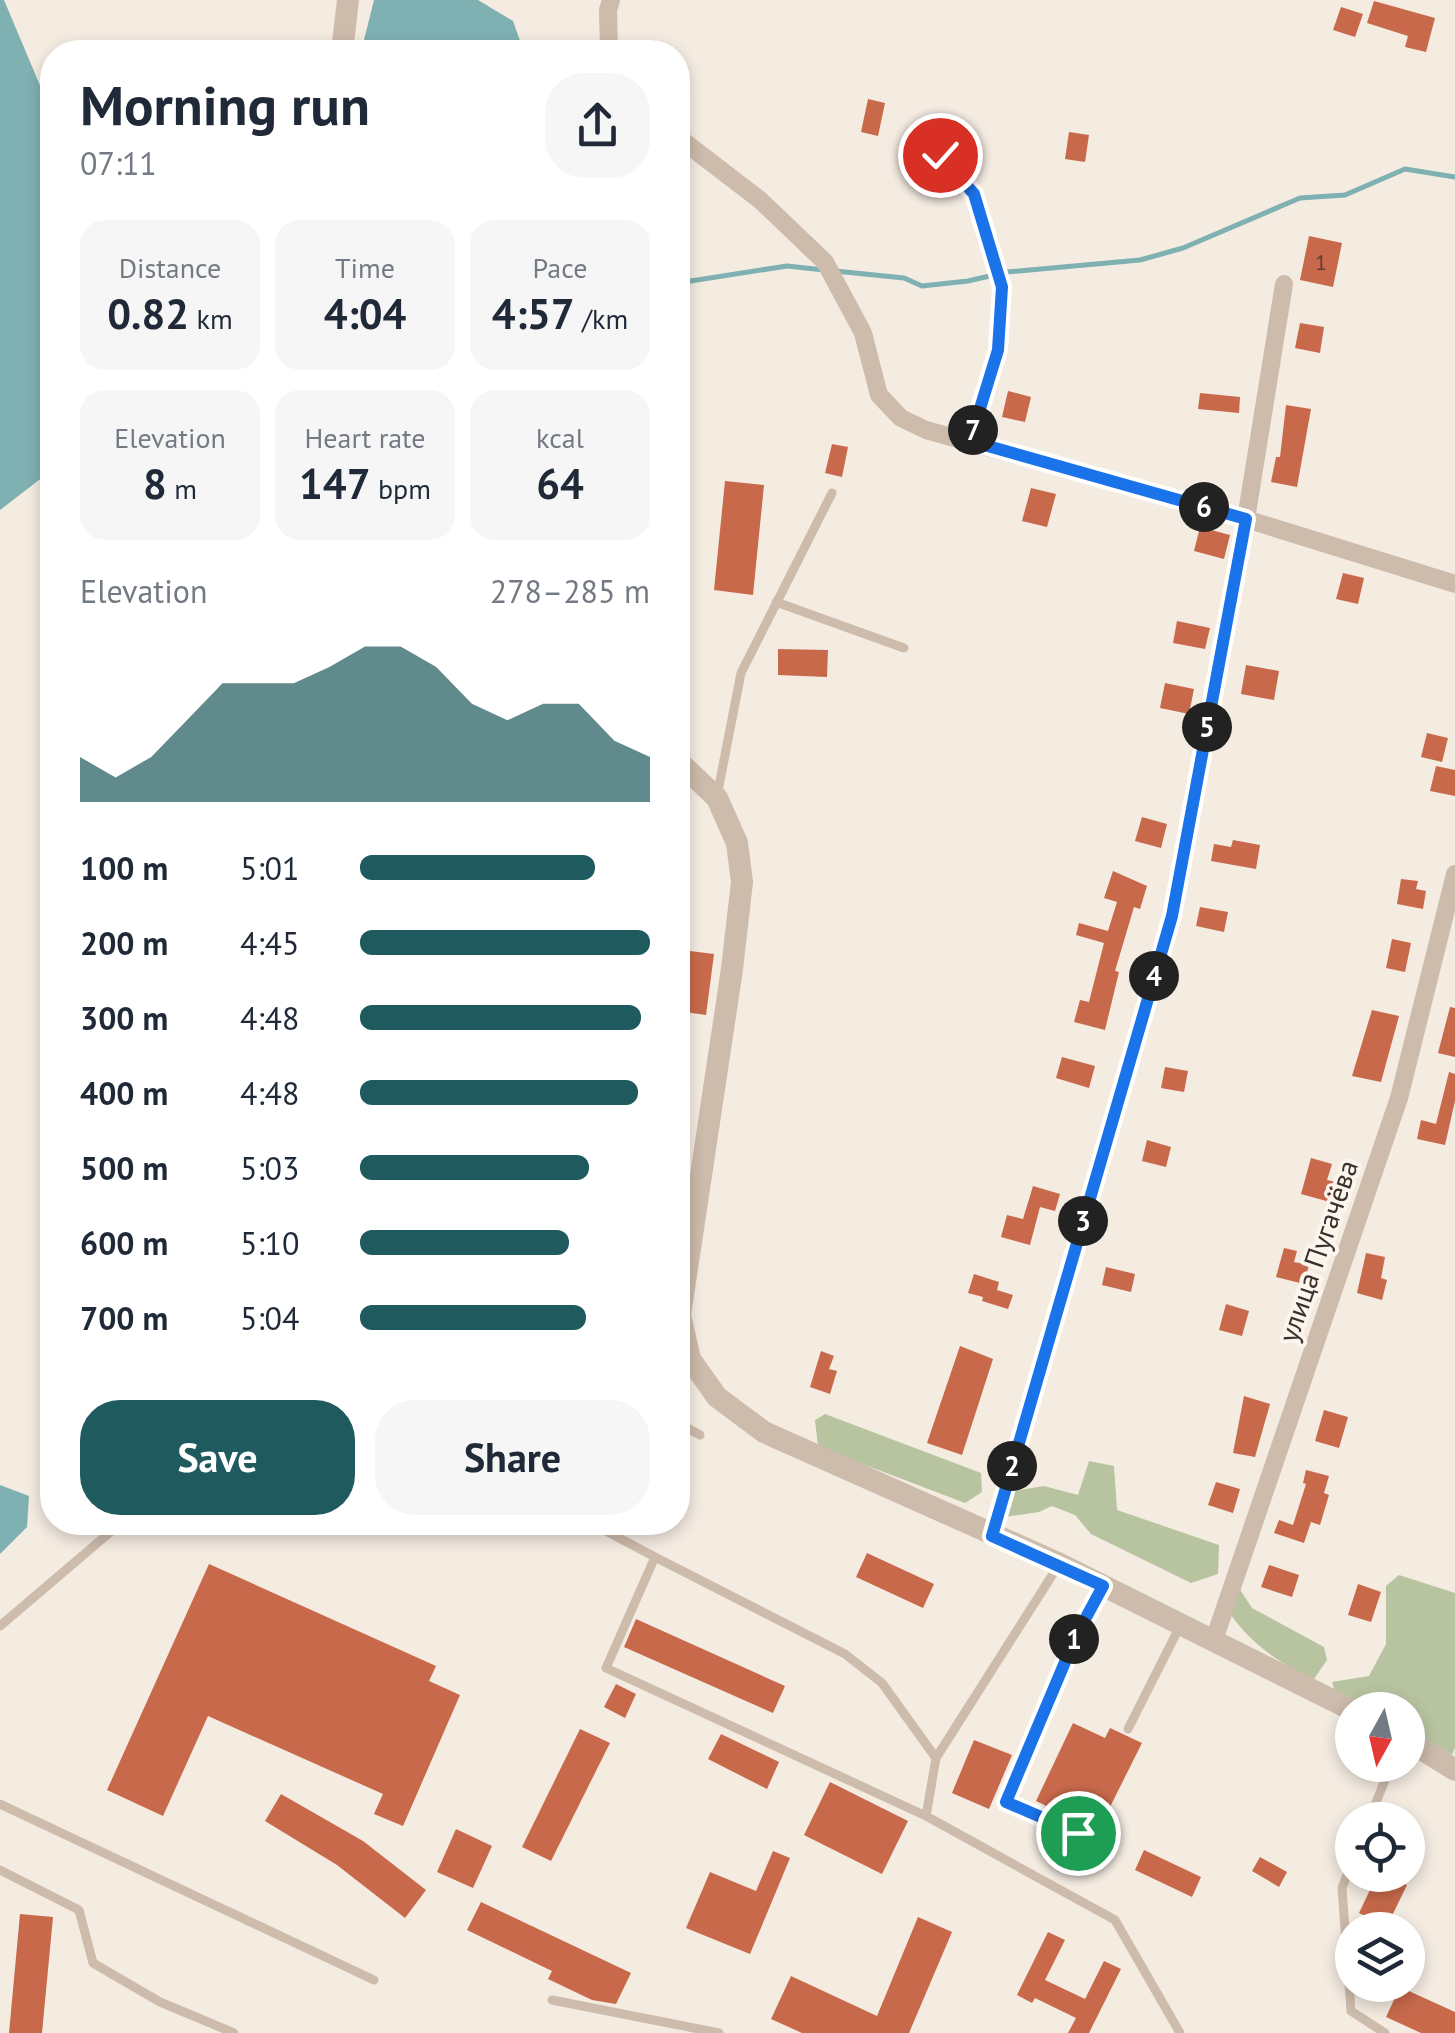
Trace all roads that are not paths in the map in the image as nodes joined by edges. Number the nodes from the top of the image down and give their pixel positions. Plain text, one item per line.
1 (348, 0) edge
2 (612, 0) edge
3 (343, 40) edge
4 (609, 40) edge
5 (690, 146) edge
6 (940, 155) dead end
7 (1284, 284) dead end
8 (970, 441) junction
9 (832, 493) dead end
10 (1246, 519) junction
11 (1455, 584) edge
12 (776, 602) junction
13 (904, 648) dead end
14 (690, 773) edge
15 (716, 798) junction
16 (1455, 874) edge
17 (690, 1223) edge
18 (690, 1368) edge
19 (690, 1430) edge
20 (700, 1435) dead end
21 (107, 1535) edge
22 (614, 1535) edge
23 (992, 1536) junction
24 (655, 1556) junction
25 (1060, 1564) junction
26 (1103, 1586) junction
27 (1181, 1624) junction
28 (0, 1626) edge
29 (1214, 1640) junction
30 (1335, 1701) edge
31 (1128, 1729) dead end
32 (1425, 1751) edge
33 (936, 1758) junction
34 (1455, 1770) edge
35 (0, 1804) edge
36 (1089, 1808) dead end
37 (926, 1816) junction
38 (0, 1870) edge
39 (1342, 1892) edge
40 (374, 1980) dead end
41 (552, 2000) dead end
42 (234, 2033) edge
43 (719, 2033) edge
44 (1180, 2033) edge
45 (1386, 2033) edge

1 - 3 street
2 - 4 street
5 - 8 street
6 - 8 lane
7 - 10 street
8 - 10 street
9 - 12 lane
10 - 11 street
10 - 23 street
12 - 13 lane
12 - 15 lane
14 - 15 street
15 - 17 street
16 - 29 street, улица Пугачёва
18 - 23 street
19 - 20 lane
21 - 28 lane
22 - 24 lane
23 - 25 street
24 - 33 lane
24 - 37 lane
25 - 26 street
25 - 33 lane
26 - 27 street
26 - 36 lane
27 - 29 street
27 - 31 lane
29 - 30 street
32 - 34 street
33 - 37 lane
35 - 40 lane
37 - 44 lane
38 - 42 lane
39 - 45 lane
41 - 43 lane

